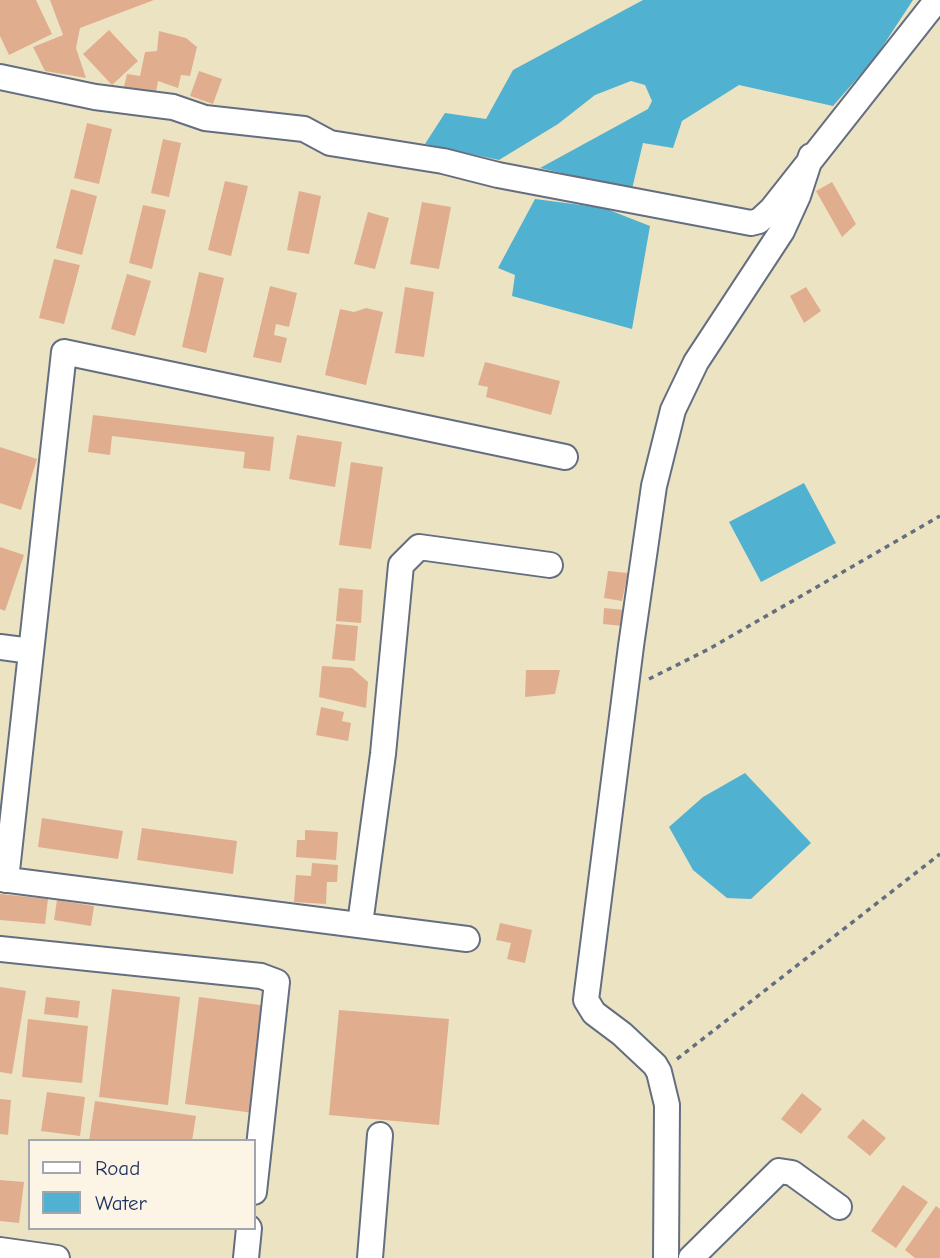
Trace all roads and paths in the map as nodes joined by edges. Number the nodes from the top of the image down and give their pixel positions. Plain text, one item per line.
1 (937, 0) edge
2 (0, 77) edge
3 (811, 156) junction
4 (565, 457) dead end
5 (940, 516) edge
6 (550, 565) dead end
7 (0, 647) edge
8 (31, 651) junction
9 (625, 691) junction
10 (940, 854) edge
11 (3, 879) edge
12 (360, 924) junction
13 (467, 939) dead end
14 (0, 948) edge
15 (659, 1072) junction
16 (380, 1135) dead end
17 (256, 1174) edge
18 (839, 1207) dead end
19 (249, 1230) edge
20 (0, 1250) edge
21 (57, 1258) edge
22 (246, 1258) edge
23 (370, 1258) edge
24 (666, 1258) edge
25 (691, 1258) edge

1 - 3 street
2 - 3 street
3 - 9 street
4 - 8 street
5 - 9 path
6 - 12 street
7 - 8 street
8 - 11 street
9 - 15 street
10 - 15 path
11 - 12 street
12 - 13 street
14 - 17 street
15 - 24 street
16 - 23 street
18 - 25 street
19 - 22 street
20 - 21 street

